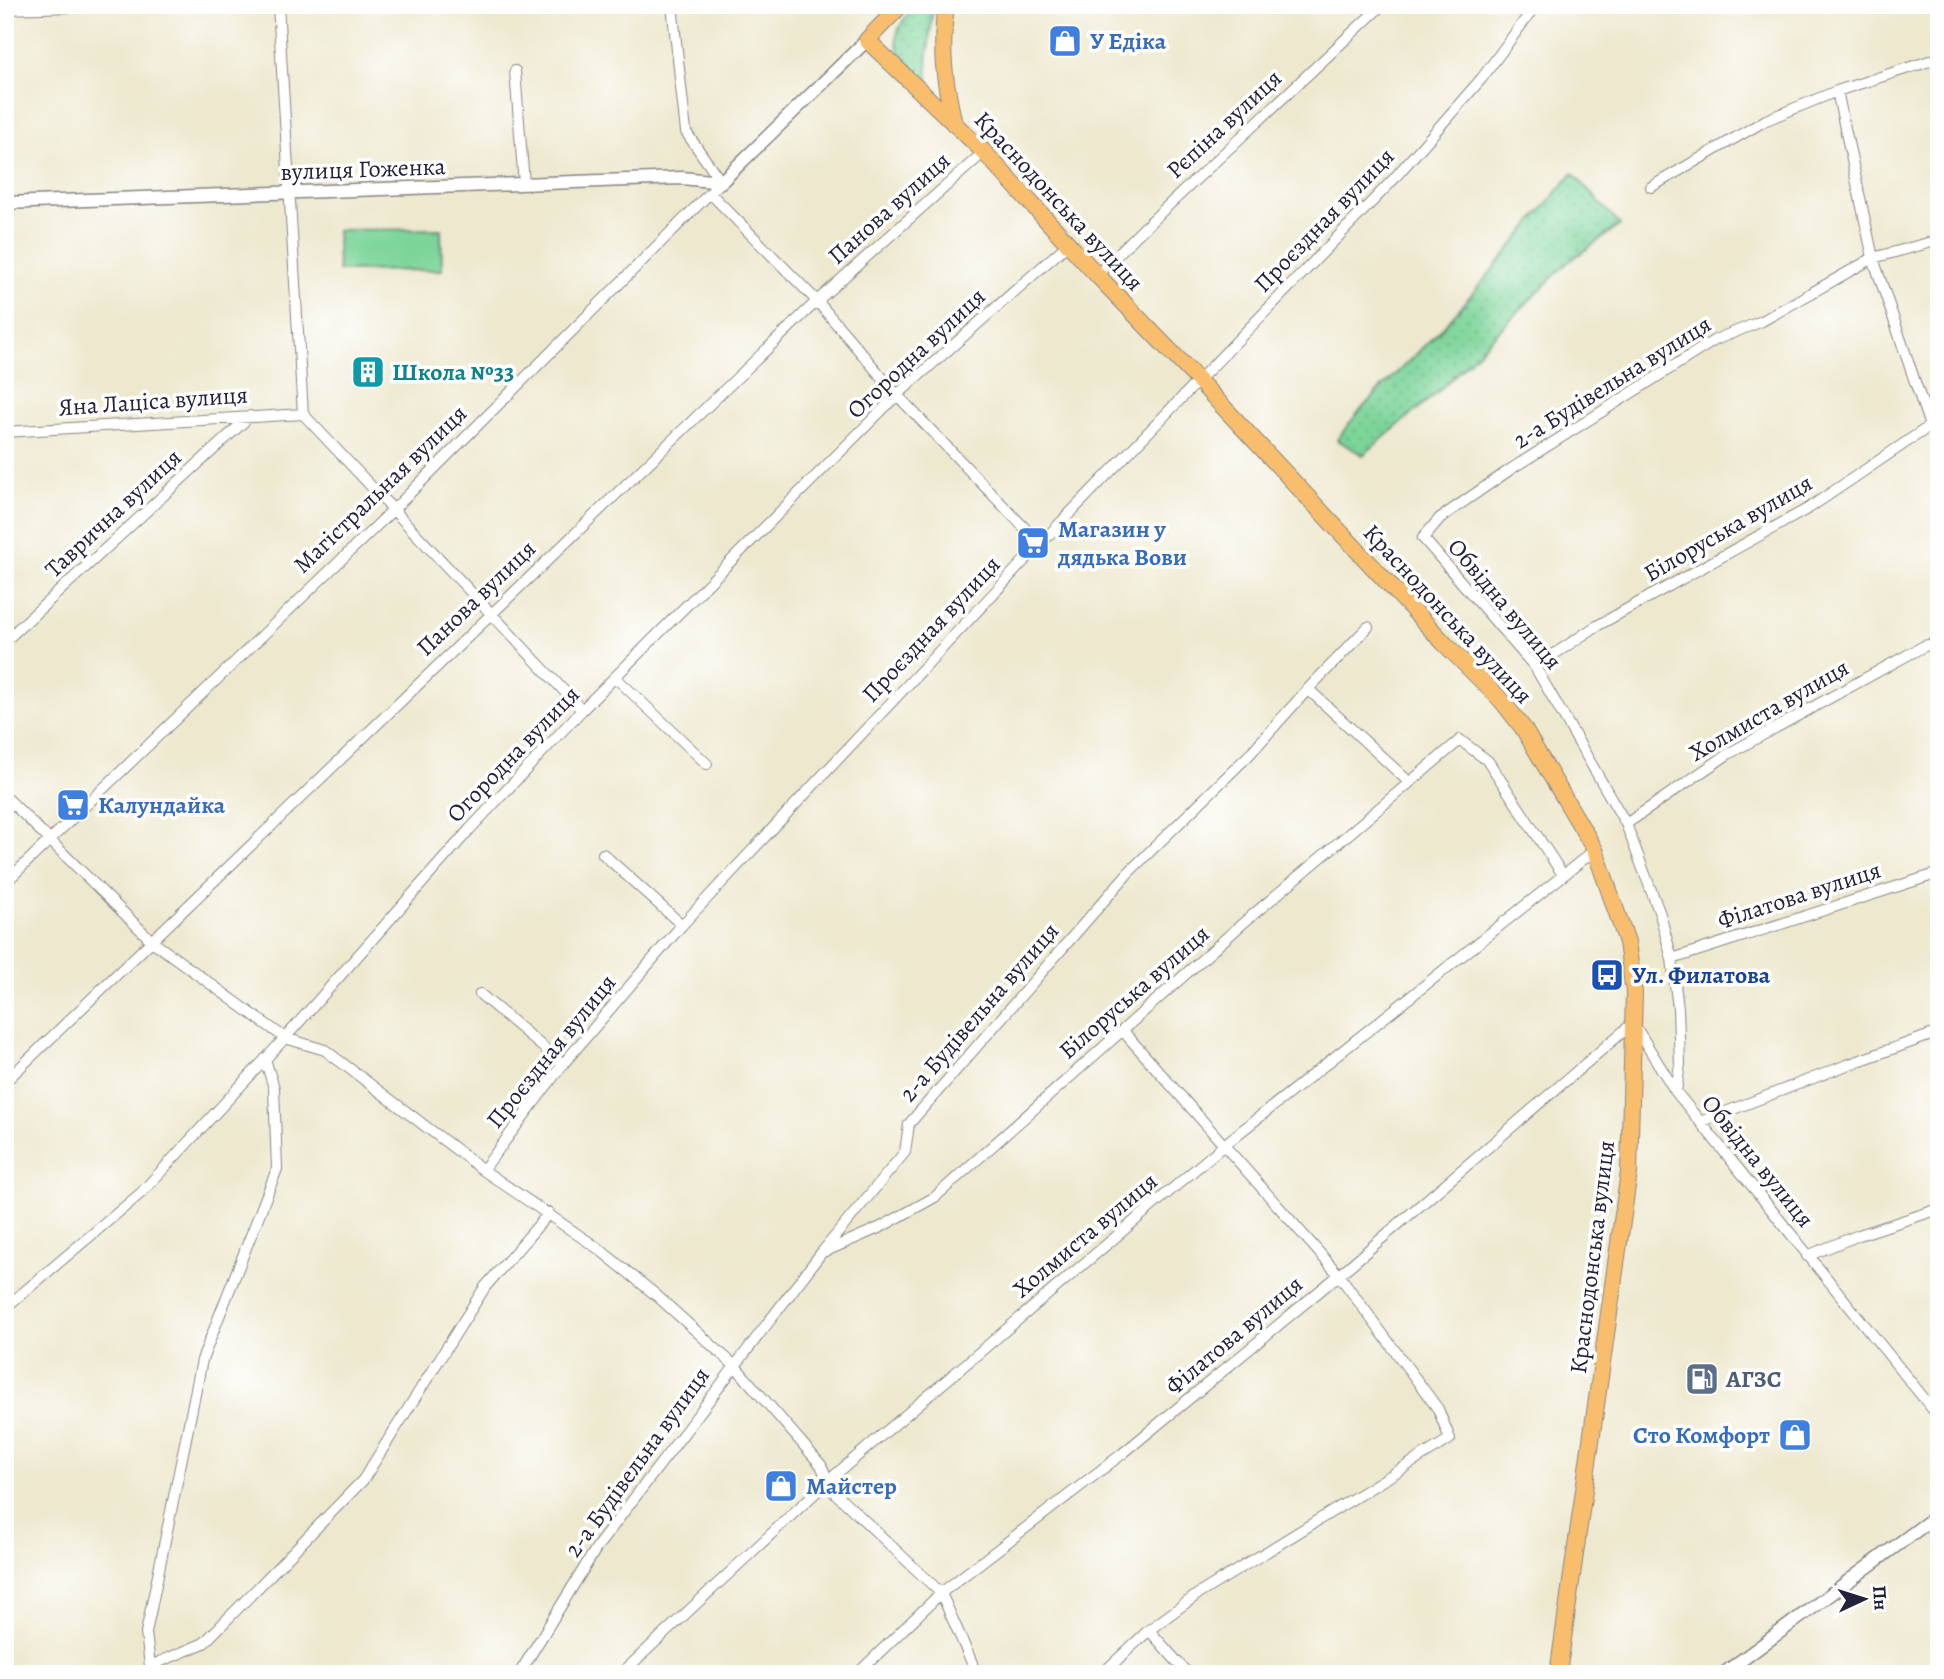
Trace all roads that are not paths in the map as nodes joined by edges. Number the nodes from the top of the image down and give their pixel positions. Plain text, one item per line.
1 (142, 5) edge
2 (278, 5) edge
3 (672, 5) edge
4 (901, 5) edge
5 (946, 5) edge
6 (1382, 5) edge
7 (1536, 5) edge
8 (5, 9) edge
9 (867, 40) junction
10 (1939, 58) edge
11 (515, 71) dead end
12 (1837, 91) junction
13 (954, 124) junction
14 (984, 152) junction
15 (721, 182) junction
16 (524, 184) junction
17 (1651, 187) dead end
18 (288, 193) junction
19 (710, 193) junction
20 (5, 203) edge
21 (1939, 240) edge
22 (1068, 244) junction
23 (1873, 258) junction
24 (1097, 275) junction
25 (817, 301) junction
26 (1199, 381) junction
27 (897, 396) junction
28 (303, 414) junction
29 (250, 416) junction
30 (1934, 424) edge
31 (5, 432) edge
32 (394, 509) junction
33 (1423, 538) joint
34 (1040, 544) junction
35 (492, 612) junction
36 (1368, 627) dead end
37 (5, 641) edge
38 (1939, 643) edge
39 (1535, 667) junction
40 (615, 677) junction
41 (1308, 689) junction
42 (582, 710) junction
43 (707, 764) dead end
44 (1409, 782) junction
45 (5, 796) edge
46 (1626, 824) junction
47 (49, 841) junction
48 (1595, 850) junction
49 (603, 855) dead end
50 (1939, 873) edge
51 (1563, 875) junction
52 (5, 883) edge
53 (682, 925) junction
54 (153, 942) junction
55 (1672, 959) junction
56 (480, 994) dead end
57 (1633, 1023) junction
58 (1123, 1031) junction
59 (1939, 1032) edge
60 (285, 1038) junction
61 (265, 1059) junction
62 (563, 1065) junction
63 (5, 1082) edge
64 (1676, 1092) junction
65 (1700, 1122) junction
66 (1224, 1146) junction
67 (483, 1170) junction
68 (1939, 1209) edge
69 (549, 1213) junction
70 (822, 1252) junction
71 (1807, 1256) junction
72 (1339, 1275) junction
73 (5, 1308) edge
74 (735, 1366) junction
75 (1939, 1417) edge
76 (828, 1480) junction
77 (1939, 1514) edge
78 (941, 1593) junction
79 (1149, 1630) junction
80 (5, 1665) edge
81 (148, 1670) edge
82 (18, 1674) edge
83 (519, 1674) edge
84 (621, 1674) edge
85 (857, 1674) edge
86 (973, 1674) edge
87 (1102, 1674) edge
88 (1188, 1674) edge
89 (1558, 1674) edge
90 (1723, 1674) edge

1 - 8 street
2 - 18 street
3 - 15 street
4 - 9 main road, Магістральная вулиця
5 - 13 main road
6 - 24 street, Рєпіна вулиця
7 - 26 street, Проєздная вулиця
9 - 13 main road, Краснодонська вулиця
9 - 15 street, Магістральная вулиця
10 - 12 street
11 - 16 street
12 - 17 street
12 - 23 street
13 - 14 main road, Краснодонська вулиця
14 - 22 main road, Краснодонська вулиця
14 - 25 street, Панова вулиця
15 - 16 street, вулиця Гоженка
15 - 19 street, Магістральная вулиця
16 - 18 street, вулиця Гоженка
18 - 20 street, вулиця Гоженка
18 - 28 street
19 - 25 street
19 - 32 street, Магістральная вулиця
21 - 23 street, 2-а Будівельна вулиця
22 - 24 main road, Краснодонська вулиця
22 - 27 street, Огородна вулиця
23 - 30 street
23 - 33 street, 2-а Будівельна вулиця
24 - 26 main road, Краснодонська вулиця
25 - 27 street
25 - 35 street, Панова вулиця
26 - 34 street, Проєздная вулиця
26 - 48 main road, Краснодонська вулиця
27 - 34 street
27 - 40 street, Огородна вулиця
28 - 29 street, Яна Лаціса вулиця
28 - 32 street
29 - 31 street, Яна Лаціса вулиця
29 - 37 street, Таврична вулиця
30 - 39 street, Білоруська вулиця
32 - 35 street
32 - 47 street, Магістральная вулиця
33 - 39 street, Обвідна вулиця
34 - 53 street, Проєздная вулиця
35 - 42 street
35 - 54 street, Панова вулиця
36 - 41 street, 2-а Будівельна вулиця
38 - 46 street, Холмиста вулиця
39 - 46 street, Обвідна вулиця
40 - 42 street, Огородна вулиця
40 - 43 street
41 - 44 street
41 - 70 street, 2-а Будівельна вулиця
42 - 60 street, Огородна вулиця
44 - 51 street, Білоруська вулиця
44 - 58 street, Білоруська вулиця
45 - 47 street
46 - 55 street, Обвідна вулиця
47 - 52 street, Магістральная вулиця
47 - 54 street
48 - 51 street, Холмиста вулиця
48 - 57 main road, Краснодонська вулиця
49 - 53 street
50 - 55 street, Філатова вулиця
51 - 66 street, Холмиста вулиця
53 - 62 street, Проєздная вулиця
54 - 60 street
54 - 63 street, Панова вулиця
55 - 64 street, Обвідна вулиця
56 - 62 street
57 - 64 street
57 - 72 street, Філатова вулиця
57 - 89 main road, Краснодонська вулиця
58 - 66 street
58 - 70 street, Білоруська вулиця
59 - 65 street
60 - 61 street, Огородна вулиця
60 - 67 street
61 - 73 street, Огородна вулиця
61 - 81 street
62 - 67 street, Проєздная вулиця
64 - 65 street, Обвідна вулиця
65 - 71 street, Обвідна вулиця
66 - 72 street
66 - 76 street, Холмиста вулиця
67 - 69 street
68 - 71 street
69 - 74 street
69 - 81 street
70 - 74 street, 2-а Будівельна вулиця
71 - 75 street, Обвідна вулиця
72 - 78 street, Філатова вулиця
72 - 79 street
74 - 76 street
74 - 83 street, 2-а Будівельна вулиця
76 - 78 street
76 - 84 street, Холмиста вулиця
77 - 90 street
78 - 85 street, Філатова вулиця
78 - 86 street
79 - 87 street
79 - 88 street
80 - 82 street

